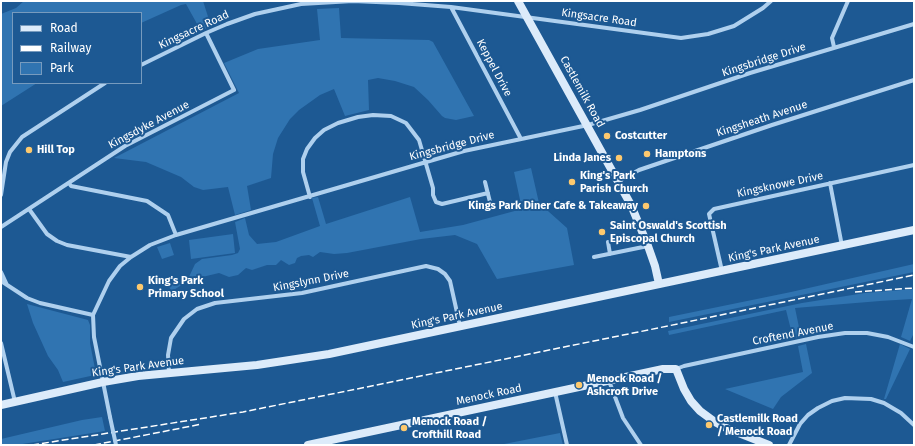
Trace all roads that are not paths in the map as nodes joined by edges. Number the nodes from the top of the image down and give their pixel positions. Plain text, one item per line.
1 (518, 1) edge
2 (771, 1) edge
3 (848, 1) edge
4 (450, 7) junction
5 (527, 18) junction
6 (914, 24) edge
7 (206, 33) junction
8 (834, 47) junction
9 (142, 65) edge
10 (914, 80) edge
11 (103, 84) edge
12 (588, 125) junction
13 (522, 139) junction
14 (426, 162) junction
15 (914, 165) edge
16 (619, 181) junction
17 (485, 182) dead end
18 (69, 183) junction
19 (830, 183) junction
20 (488, 193) junction
21 (1, 195) edge
22 (310, 197) junction
23 (490, 202) dead end
24 (29, 210) junction
25 (1, 227) edge
26 (914, 230) edge
27 (176, 235) junction
28 (608, 242) dead end
29 (648, 246) junction
30 (842, 246) junction
31 (610, 254) junction
32 (131, 257) junction
33 (594, 257) dead end
34 (722, 271) junction
35 (1, 272) edge
36 (1, 281) edge
37 (659, 284) junction
38 (7, 285) junction
39 (93, 315) junction
40 (460, 326) junction
41 (1, 343) edge
42 (914, 347) edge
43 (676, 369) junction
44 (169, 372) junction
45 (609, 381) junction
46 (103, 382) junction
47 (555, 392) junction
48 (15, 402) junction
49 (1, 405) edge
50 (914, 426) edge
51 (116, 445) edge
52 (308, 445) edge
53 (567, 445) edge
54 (641, 445) edge
55 (769, 445) edge
56 (789, 445) edge

1 - 5 main road, Castlemilk Road
2 - 5 street, Kingsacre Road
3 - 8 street
4 - 5 street, Kingsacre Road
4 - 7 street, Kingsacre Road
4 - 13 street, Keppel Drive
5 - 12 main road, Castlemilk Road
6 - 8 street, Kingsbridge Drive
7 - 9 street, Kingsacre Road
7 - 18 street, Kingsdyke Avenue
8 - 12 street, Kingsbridge Drive
10 - 16 street, Kingsheath Avenue
11 - 21 street
12 - 13 street, Kingsbridge Drive
12 - 16 main road, Castlemilk Road
13 - 14 street, Kingsbridge Drive
14 - 20 street
14 - 22 street, Kingsbridge Drive
14 - 22 street
15 - 19 street, Kingsknowe Drive
16 - 29 main road, Castlemilk Road
17 - 20 street
18 - 24 street, Kingsdyke Avenue
18 - 27 street
19 - 30 street
19 - 34 street, Kingsknowe Drive
20 - 23 street
22 - 27 street, Kingsbridge Drive
24 - 25 street, Kingsdyke Avenue
24 - 32 street
26 - 30 main road, King's Park Avenue
27 - 32 street, Kingsbridge Drive
28 - 31 street
29 - 31 street
29 - 37 main road, Castlemilk Road
30 - 34 main road, King's Park Avenue
31 - 33 street
32 - 39 street, Kingsbridge Drive
34 - 37 main road, King's Park Avenue
35 - 38 street
36 - 38 street
37 - 40 main road, King's Park Avenue
38 - 39 street
39 - 46 street, Kingsbridge Drive
40 - 44 main road, King's Park Avenue
40 - 44 street, Kingslynn Drive
41 - 48 street
42 - 43 street, Croftend Avenue
43 - 45 main road, Menock Road
43 - 55 main road
44 - 46 main road, King's Park Avenue
45 - 47 main road, Menock Road
45 - 54 street
46 - 48 main road, King's Park Avenue
46 - 51 street, Kingsbridge Drive, bridge
47 - 52 main road, Menock Road
47 - 53 street
48 - 49 main road, King's Park Avenue
50 - 56 street

